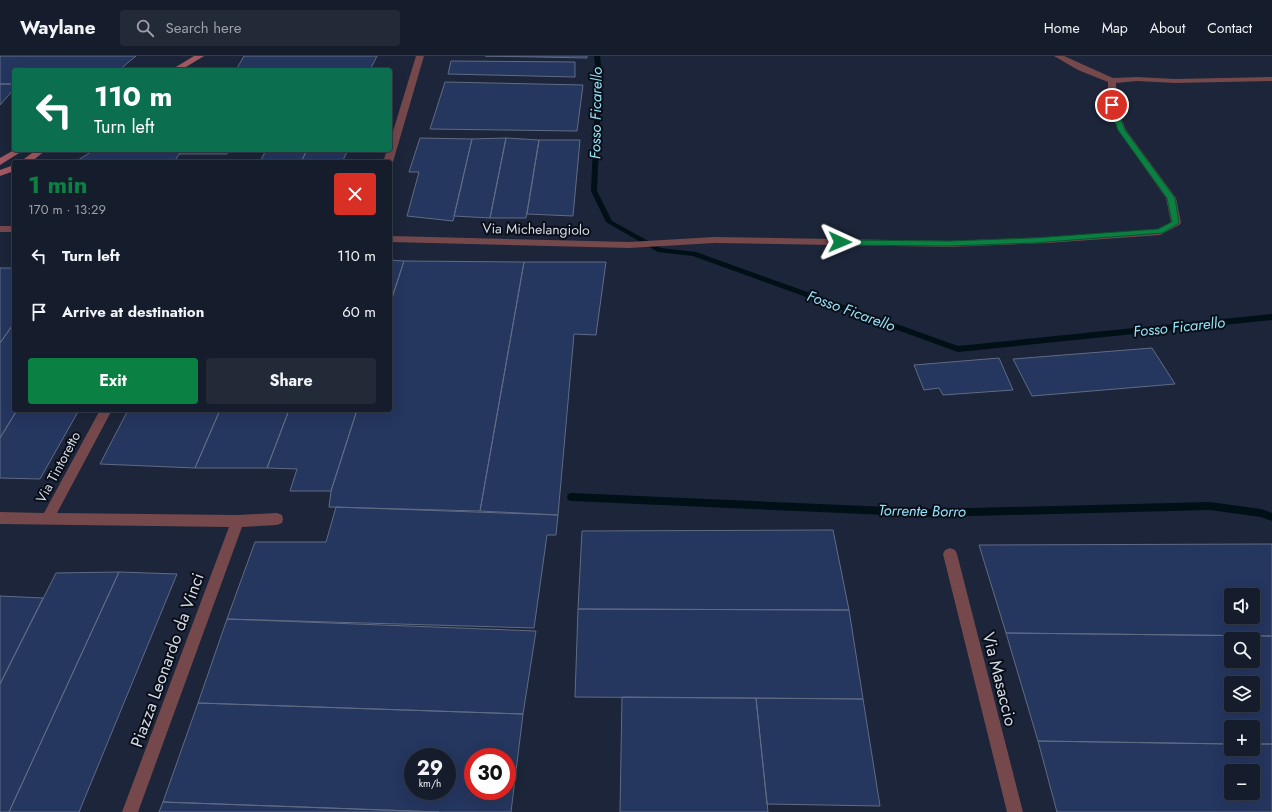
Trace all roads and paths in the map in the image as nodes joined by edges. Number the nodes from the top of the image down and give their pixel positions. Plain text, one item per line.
1 (200, 56) edge
2 (420, 56) edge
3 (1058, 56) edge
4 (179, 68) edge
5 (1272, 79) edge
6 (1112, 81) junction
7 (392, 149) edge
8 (16, 152) edge
9 (39, 152) edge
10 (28, 160) edge
11 (0, 162) edge
12 (12, 169) edge
13 (0, 173) edge
14 (0, 229) edge
15 (12, 229) edge
16 (392, 239) edge
17 (105, 412) edge
18 (0, 518) edge
19 (48, 518) junction
20 (277, 519) dead end
21 (238, 521) junction
22 (950, 554) dead end
23 (130, 812) edge
24 (1015, 812) edge

1 - 4 main road
2 - 7 street
3 - 6 street
5 - 6 street
6 - 16 street, Via Michelangiolo
8 - 11 main road
9 - 10 main road
12 - 13 main road
14 - 15 street
17 - 19 street, Via Tintoretto
18 - 19 street
19 - 21 street
20 - 21 street
21 - 23 street, Piazza Leonardo da Vinci
22 - 24 street, Via Masaccio

